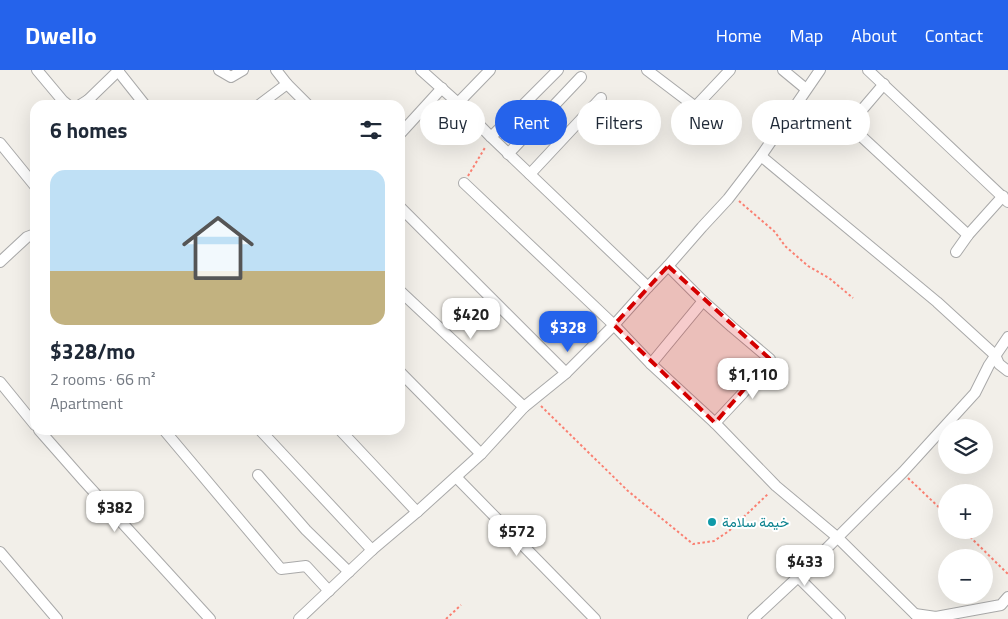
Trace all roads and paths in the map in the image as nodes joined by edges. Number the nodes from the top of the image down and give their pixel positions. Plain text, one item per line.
1 (37, 70) edge
2 (119, 70) edge
3 (219, 70) edge
4 (243, 70) edge
5 (276, 70) edge
6 (421, 70) edge
7 (490, 70) edge
8 (558, 70) edge
9 (647, 70) edge
10 (730, 70) edge
11 (783, 70) edge
12 (820, 70) edge
13 (868, 70) edge
14 (582, 77) dead end
15 (287, 84) junction
16 (884, 84) junction
17 (442, 88) junction
18 (806, 89) junction
19 (601, 98) dead end
20 (62, 100) edge
21 (90, 100) edge
22 (140, 100) edge
23 (266, 100) edge
24 (303, 100) edge
25 (454, 100) edge
26 (462, 100) edge
27 (405, 129) edge
28 (485, 131) edge
29 (491, 137) junction
30 (0, 143) edge
31 (508, 154) junction
32 (761, 156) junction
33 (530, 174) junction
34 (30, 180) edge
35 (464, 183) joint
36 (732, 194) junction
37 (1005, 199) edge
38 (405, 211) edge
39 (968, 235) junction
40 (30, 236) edge
41 (956, 252) dead end
42 (0, 262) edge
43 (668, 266) junction
44 (648, 287) junction
45 (405, 296) edge
46 (853, 298) dead end
47 (703, 301) junction
48 (614, 325) junction
49 (1008, 337) edge
50 (995, 355) junction
51 (651, 364) junction
52 (1008, 371) edge
53 (566, 373) junction
54 (405, 377) edge
55 (0, 382) edge
56 (534, 399) junction
57 (524, 407) junction
58 (30, 419) edge
59 (715, 423) junction
60 (43, 435) edge
61 (168, 435) edge
62 (265, 435) edge
63 (345, 435) edge
64 (481, 454) junction
65 (903, 472) junction
66 (258, 475) dead end
67 (456, 477) junction
68 (776, 486) junction
69 (938, 506) edge
70 (417, 512) junction
71 (837, 537) junction
72 (971, 539) edge
73 (372, 550) junction
74 (0, 552) edge
75 (349, 572) junction
76 (1008, 574) edge
77 (798, 577) junction
78 (329, 591) junction
79 (1008, 597) edge
80 (461, 605) dead end
81 (918, 617) edge
82 (57, 619) edge
83 (210, 619) edge
84 (298, 619) edge
85 (446, 619) edge
86 (595, 619) edge
87 (754, 619) edge
88 (840, 619) edge

1 - 20 street
2 - 21 street
2 - 22 street
3 - 4 street
5 - 15 street
6 - 17 street
7 - 26 street
8 - 29 street
9 - 10 street
11 - 18 street
12 - 18 street
13 - 16 street
14 - 31 street
15 - 23 street
15 - 24 street
16 - 37 street
16 - 39 street
17 - 25 street
17 - 27 street
18 - 32 street
19 - 33 street
28 - 29 street
29 - 31 street
29 - 35 path
30 - 34 street
31 - 33 street
32 - 36 street
32 - 50 street
33 - 44 street
35 - 48 street
36 - 43 street
36 - 46 path
37 - 39 street
38 - 53 street
39 - 41 street
40 - 42 street
43 - 44 street
43 - 47 street
44 - 48 street
45 - 57 street
47 - 51 street
47 - 59 street
48 - 51 street
48 - 53 street
49 - 50 street
50 - 52 street
50 - 65 street
51 - 59 street
53 - 56 street
54 - 64 street
55 - 58 street
56 - 57 street
56 - 68 path
57 - 64 street
59 - 68 street
60 - 83 street
61 - 78 street
62 - 73 street
63 - 70 street
64 - 67 street
65 - 69 path
65 - 71 street
66 - 75 street
67 - 70 street
67 - 86 street
68 - 71 street
70 - 73 street
71 - 77 street
71 - 81 street
72 - 76 path
73 - 75 street
74 - 82 street
75 - 78 street
77 - 87 street
77 - 88 street
78 - 84 street
79 - 81 street
80 - 85 path

